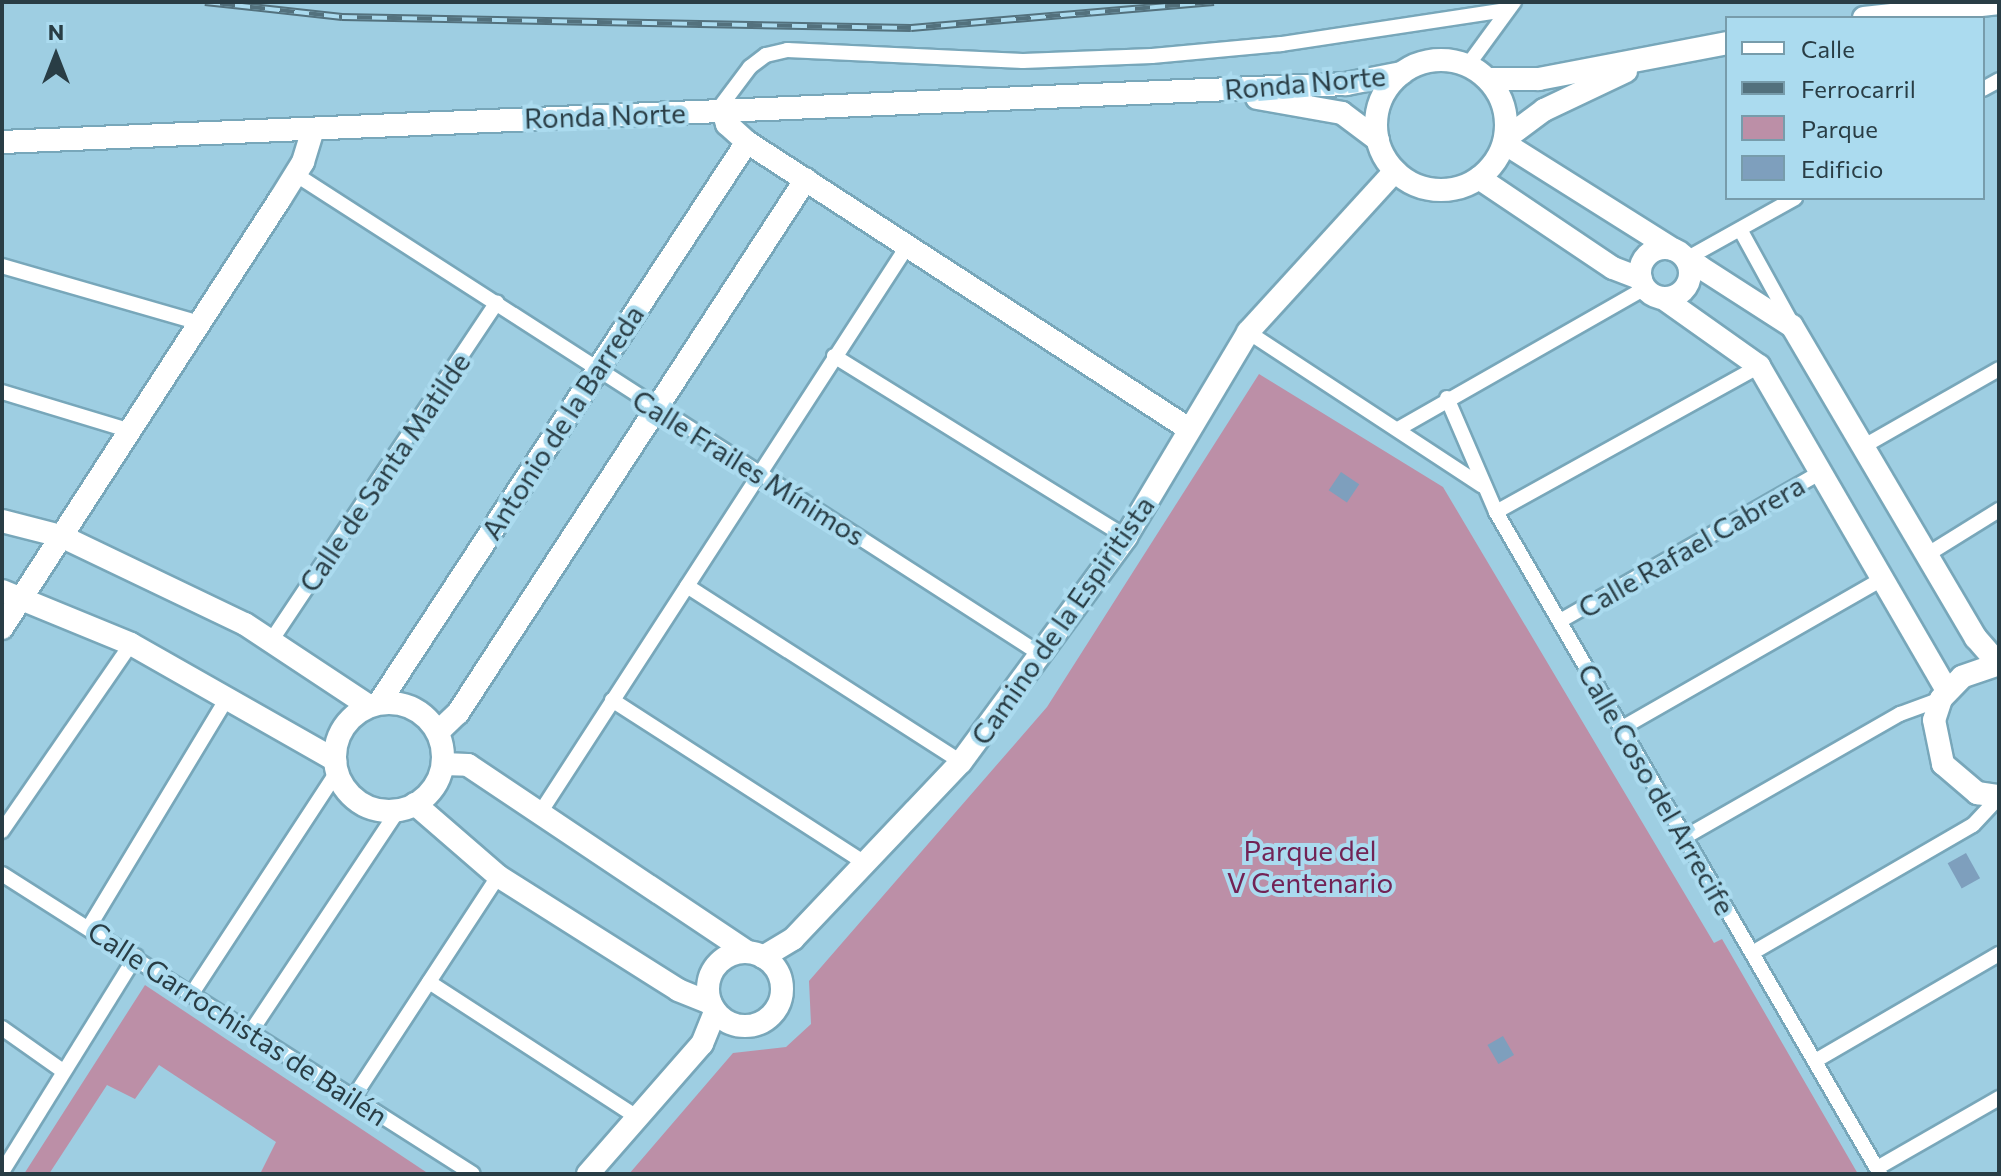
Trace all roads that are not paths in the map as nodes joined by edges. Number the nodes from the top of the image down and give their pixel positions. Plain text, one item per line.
1 (1999, 3) edge
2 (1510, 6) edge
3 (1882, 16) edge
4 (1725, 43) edge
5 (1657, 58) junction
6 (1468, 65) junction
7 (1402, 73) junction
8 (1488, 79) junction
9 (1208, 91) junction
10 (720, 111) junction
11 (313, 130) junction
12 (1378, 140) junction
13 (1504, 141) junction
14 (2, 142) edge
15 (747, 142) junction
16 (1395, 171) junction
17 (295, 174) junction
18 (1479, 178) junction
19 (806, 179) junction
20 (1792, 200) edge
21 (1741, 231) junction
22 (908, 245) junction
23 (1682, 258) junction
24 (2, 266) edge
25 (1650, 288) junction
26 (497, 302) junction
27 (200, 323) junction
28 (1792, 326) junction
29 (1248, 332) junction
30 (834, 356) junction
31 (1759, 366) junction
32 (1999, 369) edge
33 (596, 371) junction
34 (2, 392) edge
35 (1447, 398) junction
36 (654, 409) junction
37 (1189, 429) junction
38 (1398, 429) junction
39 (128, 430) junction
40 (1864, 446) junction
41 (1823, 471) junction
42 (759, 476) junction
43 (1482, 487) junction
44 (1999, 510) edge
45 (1496, 512) junction
46 (2, 521) edge
47 (61, 536) junction
48 (1126, 537) junction
49 (1928, 554) junction
50 (1884, 578) junction
51 (687, 586) junction
52 (12, 594) edge
53 (1560, 621) junction
54 (2, 628) edge
55 (271, 641) junction
56 (131, 644) junction
57 (1042, 655) junction
58 (1999, 664) edge
59 (1944, 695) junction
60 (227, 698) junction
61 (612, 700) junction
62 (374, 705) junction
63 (1622, 728) junction
64 (438, 732) junction
65 (961, 762) junction
66 (443, 764) junction
67 (336, 766) junction
68 (1999, 797) edge
69 (406, 807) junction
70 (540, 813) junction
71 (2, 831) edge
72 (1685, 837) junction
73 (865, 863) junction
74 (2, 874) edge
75 (498, 876) junction
76 (89, 927) junction
77 (1752, 953) junction
78 (1999, 954) edge
79 (136, 956) junction
80 (762, 960) junction
81 (429, 982) junction
82 (191, 995) junction
83 (713, 1007) junction
84 (742, 1026) junction
85 (2, 1028) edge
86 (252, 1030) junction
87 (702, 1044) junction
88 (1815, 1061) junction
89 (63, 1071) junction
90 (353, 1098) junction
91 (1999, 1098) edge
92 (637, 1117) junction
93 (1878, 1171) edge
94 (2, 1172) edge
95 (473, 1174) edge
96 (588, 1174) edge

1 - 3 street
2 - 6 street
2 - 10 street
4 - 5 street
5 - 8 street
5 - 13 street
6 - 7 street, Ronda Norte
6 - 8 street
7 - 9 street, Ronda Norte
7 - 12 street, Ronda Norte
8 - 13 street
9 - 10 street, Ronda Norte
9 - 12 street, Ronda Norte
10 - 11 street, Ronda Norte
10 - 15 street
11 - 14 street, Ronda Norte
11 - 17 street
12 - 16 street, Ronda Norte
13 - 18 street
13 - 23 street
15 - 19 street
15 - 33 street, Antonio de la Barreda
16 - 18 street
16 - 29 street, Camino de la Espiritista
17 - 26 street, Calle Frailes Mínimos
17 - 27 street
18 - 25 street
19 - 22 street
19 - 36 street
20 - 21 street
21 - 23 street
21 - 28 street
22 - 30 street
22 - 37 street
23 - 25 street
23 - 25 street
23 - 28 street
24 - 27 street
25 - 31 street
25 - 35 street
26 - 33 street, Calle Frailes Mínimos
26 - 55 street, Calle de Santa Matilde
27 - 39 street
28 - 40 street
29 - 37 street, Camino de la Espiritista
29 - 38 street
30 - 42 street
30 - 48 street
31 - 41 street
31 - 45 street
32 - 40 street
33 - 36 street, Calle Frailes Mínimos
33 - 62 street, Antonio de la Barreda
34 - 39 street
35 - 38 street
35 - 43 street, Calle Coso del Arrecife
36 - 42 street, Calle Frailes Mínimos
36 - 64 street
37 - 48 street, Camino de la Espiritista
38 - 43 street
39 - 47 street
40 - 49 street
41 - 50 street
41 - 53 street, Calle Rafael Cabrera
42 - 51 street
42 - 57 street, Calle Frailes Mínimos
43 - 45 street, Calle Coso del Arrecife
44 - 49 street
45 - 53 street, Calle Coso del Arrecife
46 - 47 street
47 - 52 street
47 - 55 street
48 - 57 street, Camino de la Espiritista
49 - 58 street
50 - 59 street
50 - 63 street
51 - 61 street
51 - 65 street
52 - 54 street
52 - 56 street
53 - 63 street, Calle Coso del Arrecife
55 - 62 street
56 - 60 street
56 - 71 street
57 - 65 street, Camino de la Espiritista
58 - 59 street
59 - 68 street
59 - 72 street
60 - 67 street
60 - 76 street
61 - 70 street
61 - 73 street
62 - 64 street
62 - 67 street
63 - 72 street, Calle Coso del Arrecife
64 - 66 street
65 - 73 street, Camino de la Espiritista
66 - 69 street
66 - 70 street
67 - 69 street
67 - 82 street
68 - 77 street
69 - 75 street
69 - 86 street
70 - 80 street
72 - 77 street, Calle Coso del Arrecife
73 - 80 street, Camino de la Espiritista
74 - 76 street, Calle Garrochistas de Bailén
75 - 81 street
75 - 83 street
76 - 79 street, Calle Garrochistas de Bailén
77 - 88 street, Calle Coso del Arrecife
78 - 88 street
79 - 82 street, Calle Garrochistas de Bailén
79 - 89 street
80 - 83 street
80 - 84 street
81 - 90 street
81 - 92 street
82 - 86 street, Calle Garrochistas de Bailén
83 - 84 street
83 - 87 street
84 - 87 street
85 - 89 street
86 - 90 street, Calle Garrochistas de Bailén
87 - 92 street
88 - 93 street, Calle Coso del Arrecife
89 - 94 street
90 - 95 street, Calle Garrochistas de Bailén
91 - 93 street
92 - 96 street

